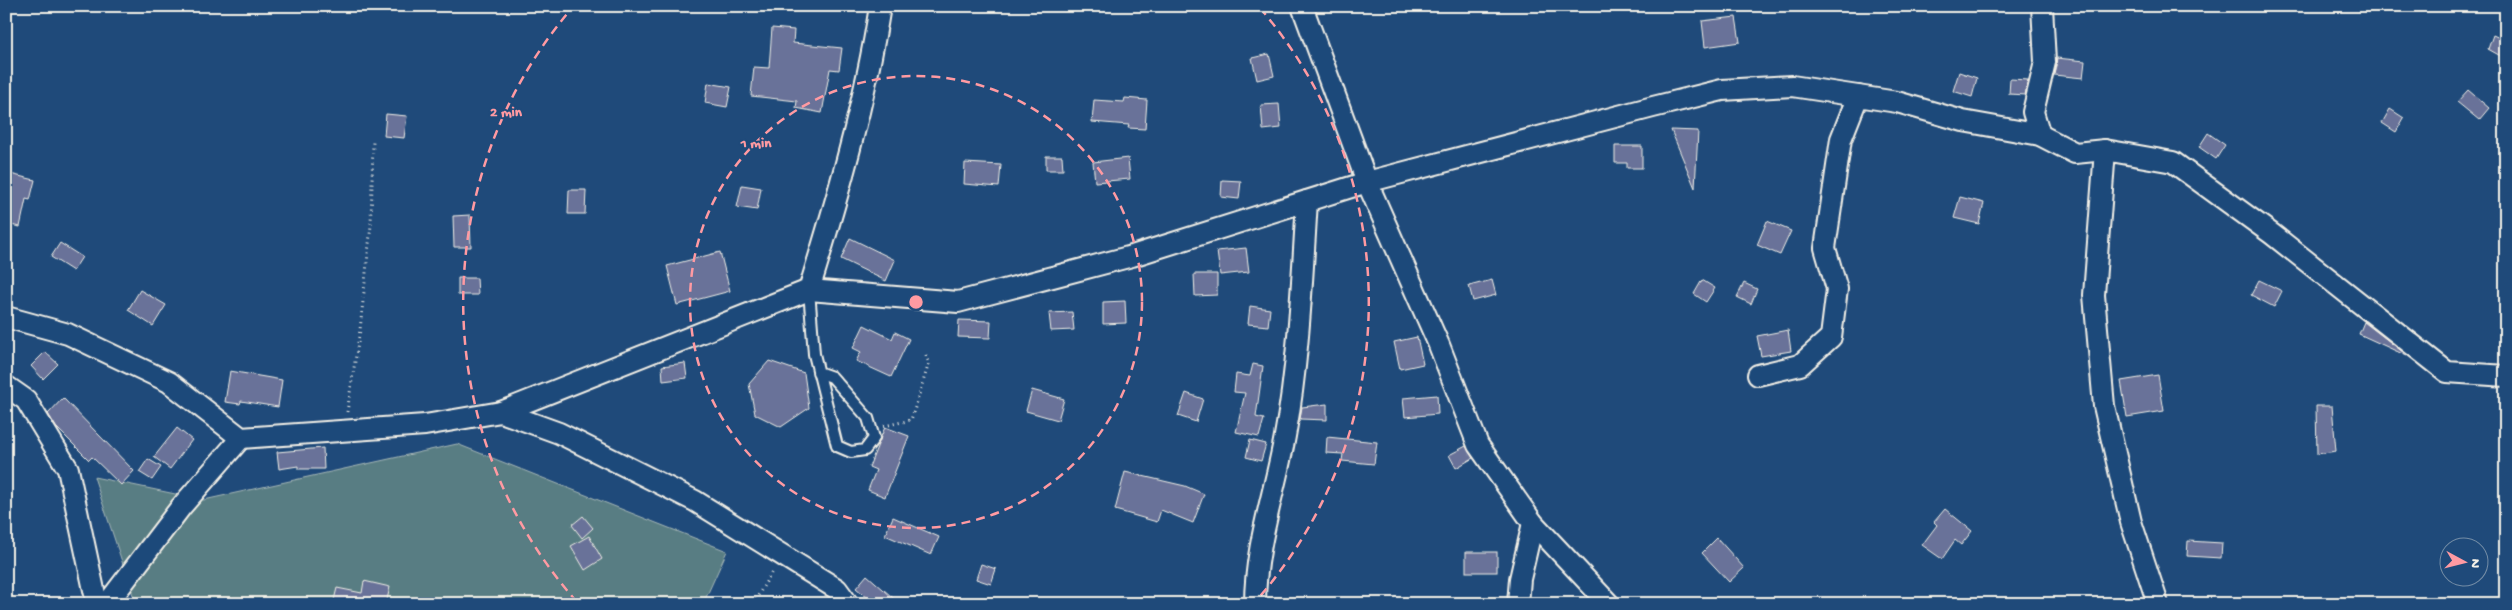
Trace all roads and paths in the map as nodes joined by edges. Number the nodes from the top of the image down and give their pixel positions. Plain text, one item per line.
1 (880, 6) edge
2 (1302, 6) edge
3 (2042, 6) edge
4 (1858, 96) junction
5 (2040, 134) junction
6 (373, 140) dead end
7 (2105, 150) junction
8 (1367, 182) junction
9 (1307, 201) junction
10 (809, 290) junction
11 (6, 316) edge
12 (924, 353) dead end
13 (818, 372) junction
14 (1758, 375) dead end
15 (2506, 376) edge
16 (6, 386) edge
17 (501, 412) junction
18 (871, 429) junction
19 (344, 430) junction
20 (241, 438) junction
21 (1533, 522) junction
22 (782, 554) junction
23 (97, 604) edge
24 (107, 604) edge
25 (753, 604) edge
26 (848, 604) edge
27 (1255, 604) edge
28 (1518, 604) edge
29 (1610, 604) edge
30 (2158, 604) edge

1 - 10 street
2 - 8 street
3 - 5 street
4 - 5 street
4 - 8 street
4 - 14 street
5 - 7 street
6 - 19 path
7 - 15 street
7 - 30 street
8 - 9 street
8 - 21 street
9 - 10 street
9 - 27 street
10 - 13 lane
10 - 17 street
11 - 20 street
12 - 18 path
13 - 18 lane
13 - 18 lane
16 - 23 street
17 - 19 street
17 - 22 street
19 - 20 street
20 - 24 street
21 - 28 street
21 - 29 street
22 - 25 path
22 - 26 street

